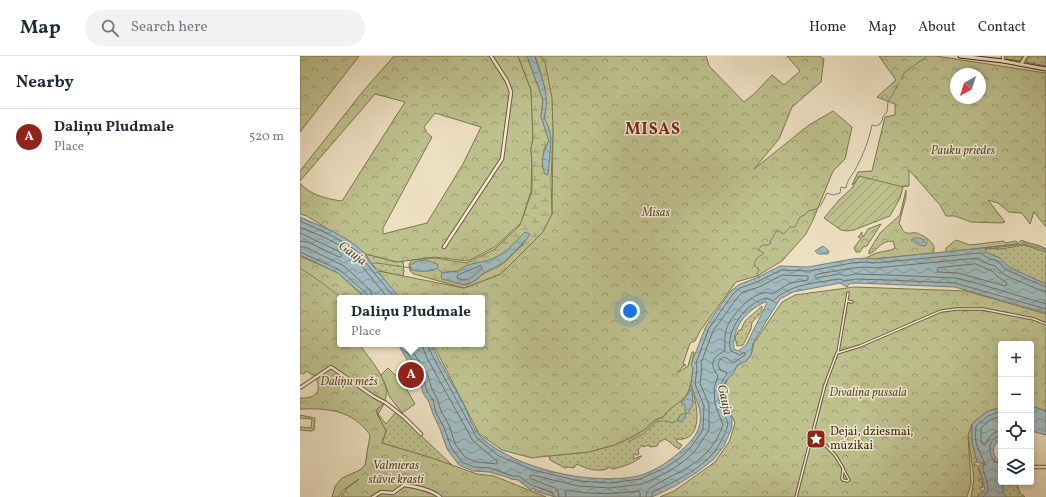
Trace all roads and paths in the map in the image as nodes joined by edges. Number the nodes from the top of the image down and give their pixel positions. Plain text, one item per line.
1 (492, 56) edge
2 (960, 56) edge
3 (1003, 56) edge
4 (1026, 56) edge
5 (1003, 61) junction
6 (1021, 64) junction
7 (1046, 69) edge
8 (444, 247) dead end
9 (848, 293) dead end
10 (847, 300) junction
11 (852, 302) dead end
12 (1046, 324) edge
13 (838, 352) junction
14 (300, 388) edge
15 (812, 433) junction
16 (421, 434) dead end
17 (811, 438) junction
18 (820, 441) junction
19 (1034, 467) edge
20 (1046, 467) edge
21 (843, 469) junction
22 (373, 497) edge
23 (440, 497) edge
24 (796, 497) edge

1 - 8 street
2 - 5 main road
3 - 5 street
4 - 6 main road
5 - 6 main road
6 - 7 main road
9 - 10 street
10 - 11 street
10 - 13 street
12 - 13 street
13 - 15 street
14 - 16 street
15 - 17 street
15 - 18 street
17 - 18 street
17 - 24 street
18 - 21 street
19 - 20 street
21 - 21 street
22 - 23 street

